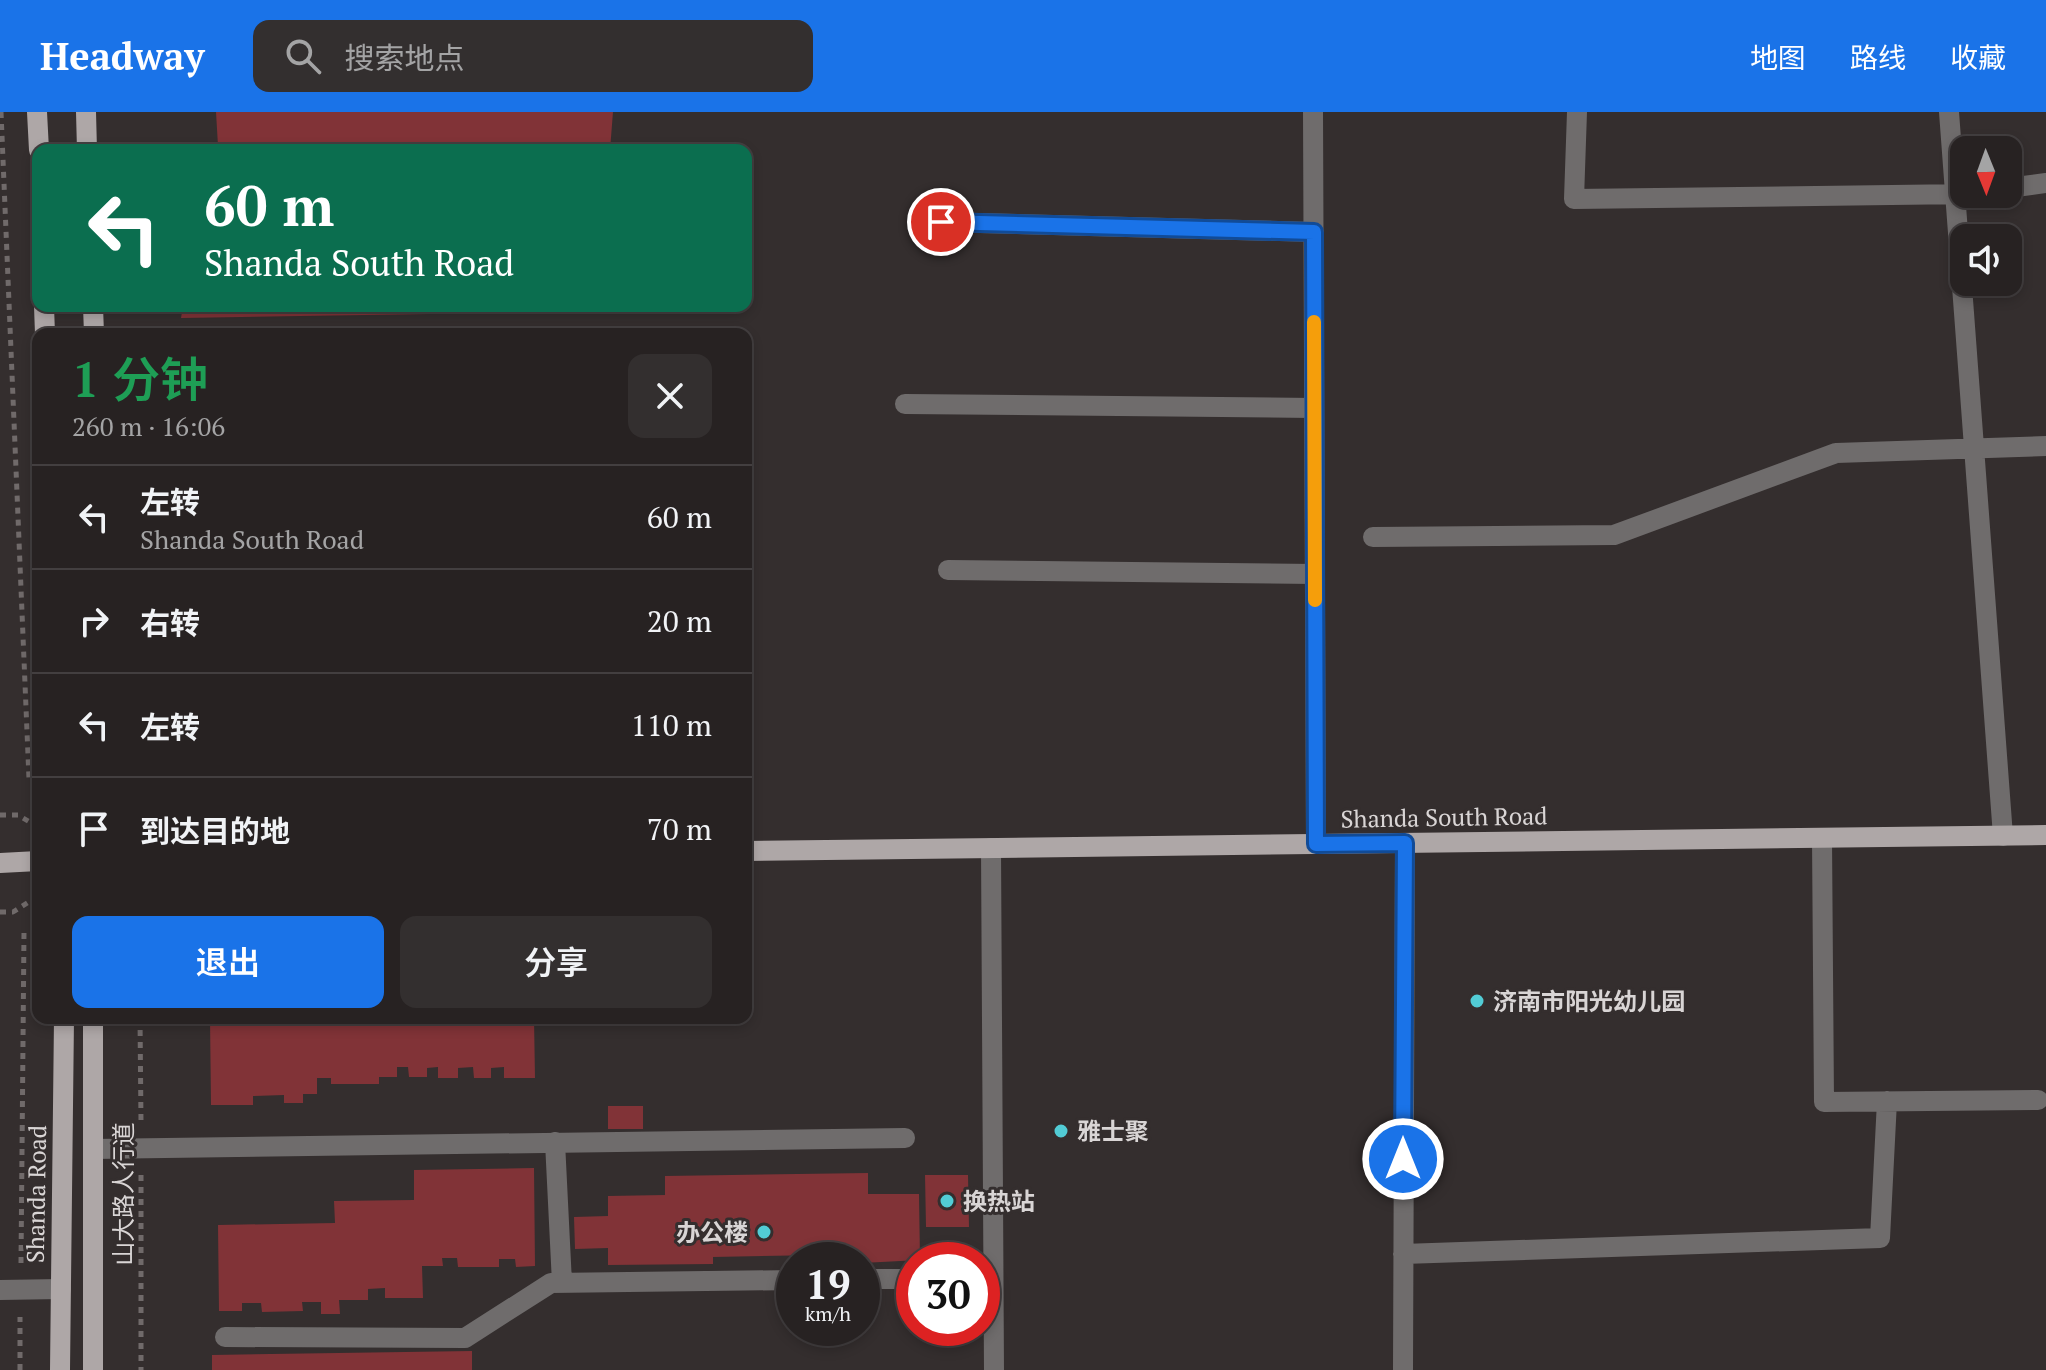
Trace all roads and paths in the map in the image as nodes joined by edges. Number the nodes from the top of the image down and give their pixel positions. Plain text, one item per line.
1 (1, 112) edge
2 (37, 112) edge
3 (86, 112) edge
4 (1313, 112) edge
5 (1577, 112) edge
6 (1949, 112) edge
7 (1952, 136) edge
8 (39, 144) edge
9 (87, 144) edge
10 (2046, 183) edge
11 (2022, 186) edge
12 (1950, 195) edge
13 (1962, 208) edge
14 (941, 222) dead end
15 (1314, 232) junction
16 (905, 404) dead end
17 (1314, 408) junction
18 (2046, 446) edge
19 (1974, 449) junction
20 (1373, 537) dead end
21 (948, 570) dead end
22 (1315, 574) junction
23 (29, 779) dead end
24 (0, 815) edge
25 (32, 823) edge
26 (2046, 835) edge
27 (2003, 836) junction
28 (1822, 838) junction
29 (1405, 843) junction
30 (1316, 844) junction
31 (991, 848) junction
32 (752, 851) edge
33 (32, 861) edge
34 (0, 863) edge
35 (32, 900) edge
36 (0, 912) edge
37 (24, 932) dead end
38 (64, 1024) edge
39 (93, 1024) edge
40 (140, 1024) edge
41 (2038, 1100) dead end
42 (1887, 1101) junction
43 (905, 1138) dead end
44 (555, 1142) junction
45 (141, 1148) junction
46 (93, 1149) junction
47 (988, 1242) edge
48 (1403, 1254) junction
49 (21, 1276) dead end
50 (776, 1280) edge
51 (562, 1283) junction
52 (61, 1289) junction
53 (0, 1290) edge
54 (20, 1307) dead end
55 (225, 1337) dead end
56 (992, 1346) edge
57 (20, 1370) edge
58 (60, 1370) edge
59 (93, 1370) edge
60 (141, 1370) edge
61 (994, 1370) edge
62 (1403, 1370) edge

1 - 23 path
2 - 8 main road
3 - 9 main road
4 - 15 street
5 - 12 street
6 - 7 street
10 - 11 street
13 - 19 street
14 - 15 street
15 - 17 street
16 - 17 street
17 - 22 street
18 - 19 street
19 - 20 street
19 - 27 street
21 - 22 street
22 - 30 street
24 - 25 path
26 - 27 main road, Shanda South Road
27 - 28 main road, Shanda South Road
28 - 29 main road, Shanda South Road
28 - 42 street
29 - 30 main road, Shanda South Road
29 - 48 street
30 - 31 main road, Shanda South Road
31 - 32 main road, Shanda South Road
31 - 47 street
33 - 34 main road
35 - 36 path
37 - 49 path
38 - 52 main road, Shanda Road
39 - 46 main road
40 - 45 path, 山大路人行道
41 - 42 street
42 - 48 street
43 - 44 street
44 - 45 street
44 - 51 street
45 - 46 street
45 - 60 path, 山大路人行道
46 - 59 main road
48 - 62 street
50 - 51 street
51 - 55 street
52 - 53 street
52 - 58 main road, Shanda Road
54 - 57 path
56 - 61 street

